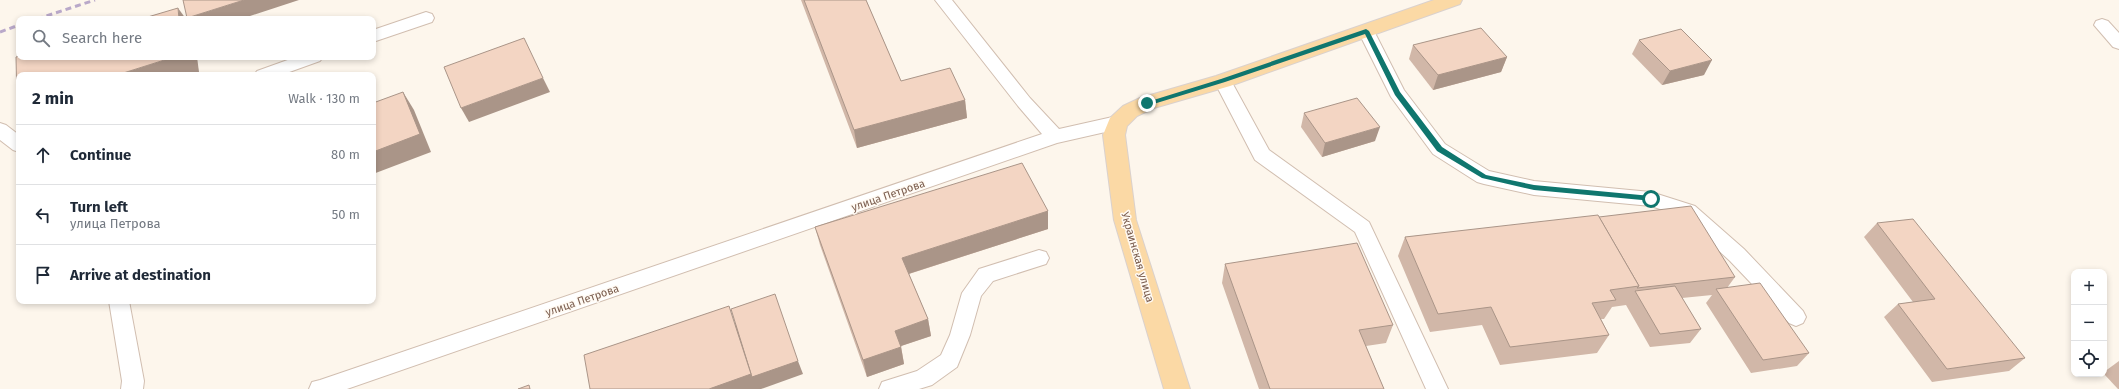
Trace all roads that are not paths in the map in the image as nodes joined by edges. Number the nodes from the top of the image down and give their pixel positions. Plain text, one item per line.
1 (943, 0) edge
2 (1453, 0) edge
3 (426, 18) dead end
4 (2102, 25) dead end
5 (1366, 31) junction
6 (376, 35) edge
7 (2119, 43) edge
8 (306, 60) edge
9 (272, 72) edge
10 (1223, 81) junction
11 (1117, 123) junction
12 (0, 130) edge
13 (1055, 137) junction
14 (16, 143) edge
15 (1039, 258) dead end
16 (120, 304) edge
17 (1796, 317) dead end
18 (333, 387) edge
19 (132, 389) edge
20 (890, 389) edge
21 (1177, 389) edge
22 (1438, 389) edge

1 - 13 lane
2 - 5 main road, улица Петрова
3 - 6 lane
4 - 7 lane
5 - 10 main road, улица Петрова
5 - 17 lane
8 - 9 lane
10 - 11 main road, улица Петрова
10 - 22 lane
11 - 13 lane, улица Петрова
11 - 21 main road, Украинская улица
12 - 14 lane
13 - 18 lane, улица Петрова
15 - 20 lane
16 - 19 lane

